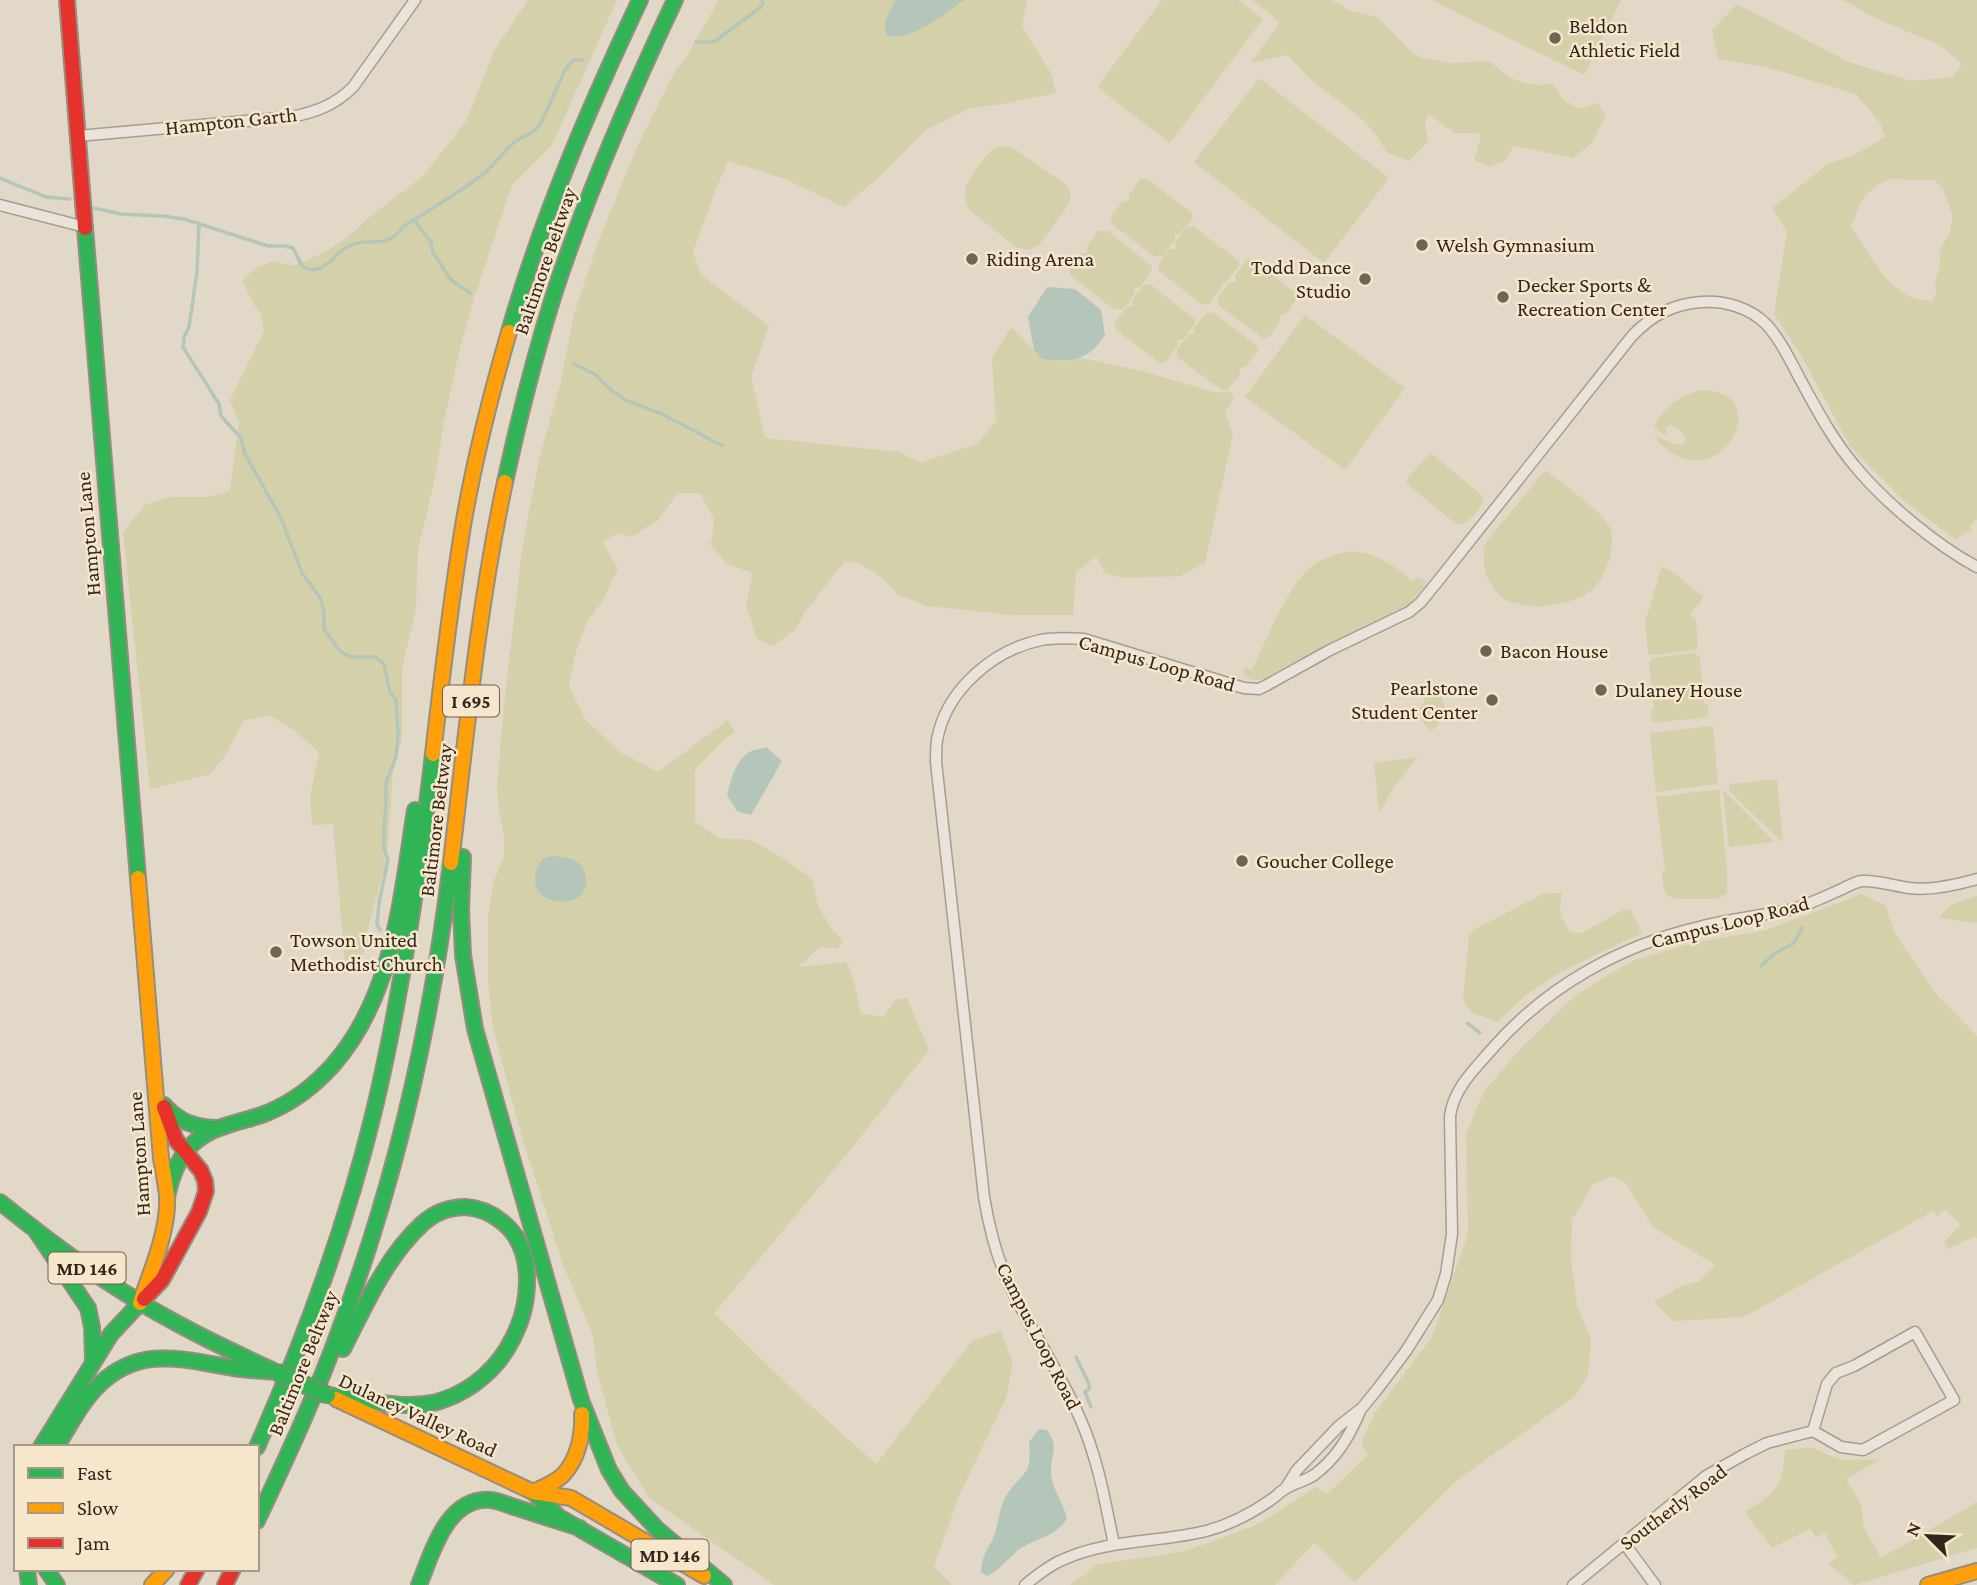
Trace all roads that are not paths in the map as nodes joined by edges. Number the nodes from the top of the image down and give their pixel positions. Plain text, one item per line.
1 (67, 0) edge
2 (415, 0) edge
3 (640, 0) edge
4 (675, 0) edge
5 (78, 136) junction
6 (0, 205) edge
7 (85, 227) junction
8 (1977, 567) edge
9 (455, 576) junction
10 (468, 728) junction
11 (1977, 879) edge
12 (154, 1065) junction
13 (164, 1105) junction
14 (216, 1128) junction
15 (184, 1151) junction
16 (167, 1197) junction
17 (0, 1202) edge
18 (36, 1231) junction
19 (140, 1303) junction
20 (93, 1360) junction
21 (239, 1362) junction
22 (580, 1401) junction
23 (278, 1402) junction
24 (369, 1407) junction
25 (1362, 1408) junction
26 (307, 1413) junction
27 (1813, 1432) junction
28 (42, 1445) edge
29 (58, 1445) edge
30 (251, 1445) edge
31 (258, 1445) edge
32 (1285, 1489) junction
33 (533, 1492) junction
34 (259, 1517) edge
35 (580, 1528) junction
36 (1624, 1543) junction
37 (1114, 1545) junction
38 (165, 1571) edge
39 (1977, 1571) edge
40 (152, 1585) edge
41 (419, 1585) edge
42 (677, 1585) edge
43 (718, 1585) edge
44 (724, 1585) edge
45 (1025, 1585) edge
46 (1573, 1585) edge
47 (1655, 1585) edge
48 (1928, 1585) edge

1 - 5 main road, Hampton Lane
2 - 5 street, Hampton Garth
3 - 9 main road, Baltimore Beltway / I 695
4 - 10 main road, Baltimore Beltway / I 695
5 - 7 main road, Hampton Lane
6 - 7 street
7 - 12 main road, Hampton Lane
8 - 37 street, Campus Loop Road
9 - 14 main road
9 - 23 main road, Baltimore Beltway / I 695
10 - 22 main road
10 - 26 main road, Baltimore Beltway / I 695
11 - 25 street, Campus Loop Road
12 - 13 main road, Hampton Lane
12 - 16 main road, Hampton Lane
13 - 14 main road
13 - 15 main road, Hampton Lane
14 - 15 main road
15 - 16 main road
15 - 19 main road, Hampton Lane
16 - 19 main road, Hampton Lane
17 - 18 main road, MD 146
18 - 19 main road, MD 146
18 - 20 main road
19 - 20 main road
19 - 21 main road, MD 146
20 - 28 main road
21 - 24 main road, Dulaney Valley Road, bridge
21 - 29 main road, Dulaney Valley Road
22 - 33 main road
22 - 44 main road
23 - 30 main road
23 - 31 main road, Baltimore Beltway / I 695
24 - 26 main road, Dulaney Valley Road
24 - 33 main road, Dulaney Valley Road / MD 146
25 - 32 street, Campus Loop Road
25 - 32 street, Campus Loop Road
26 - 34 main road, Baltimore Beltway / I 695
27 - 27 street
27 - 36 street, Southerly Road
32 - 37 street, Campus Loop Road
33 - 35 main road, Dulaney Valley Road / MD 146
33 - 43 main road, Dulaney Valley Road / MD 146
35 - 41 main road
35 - 42 main road, Dulaney Valley Road / MD 146
36 - 46 street, Southerly Road
36 - 47 street
37 - 45 street, Campus Loop Road
38 - 40 main road
39 - 48 main road

